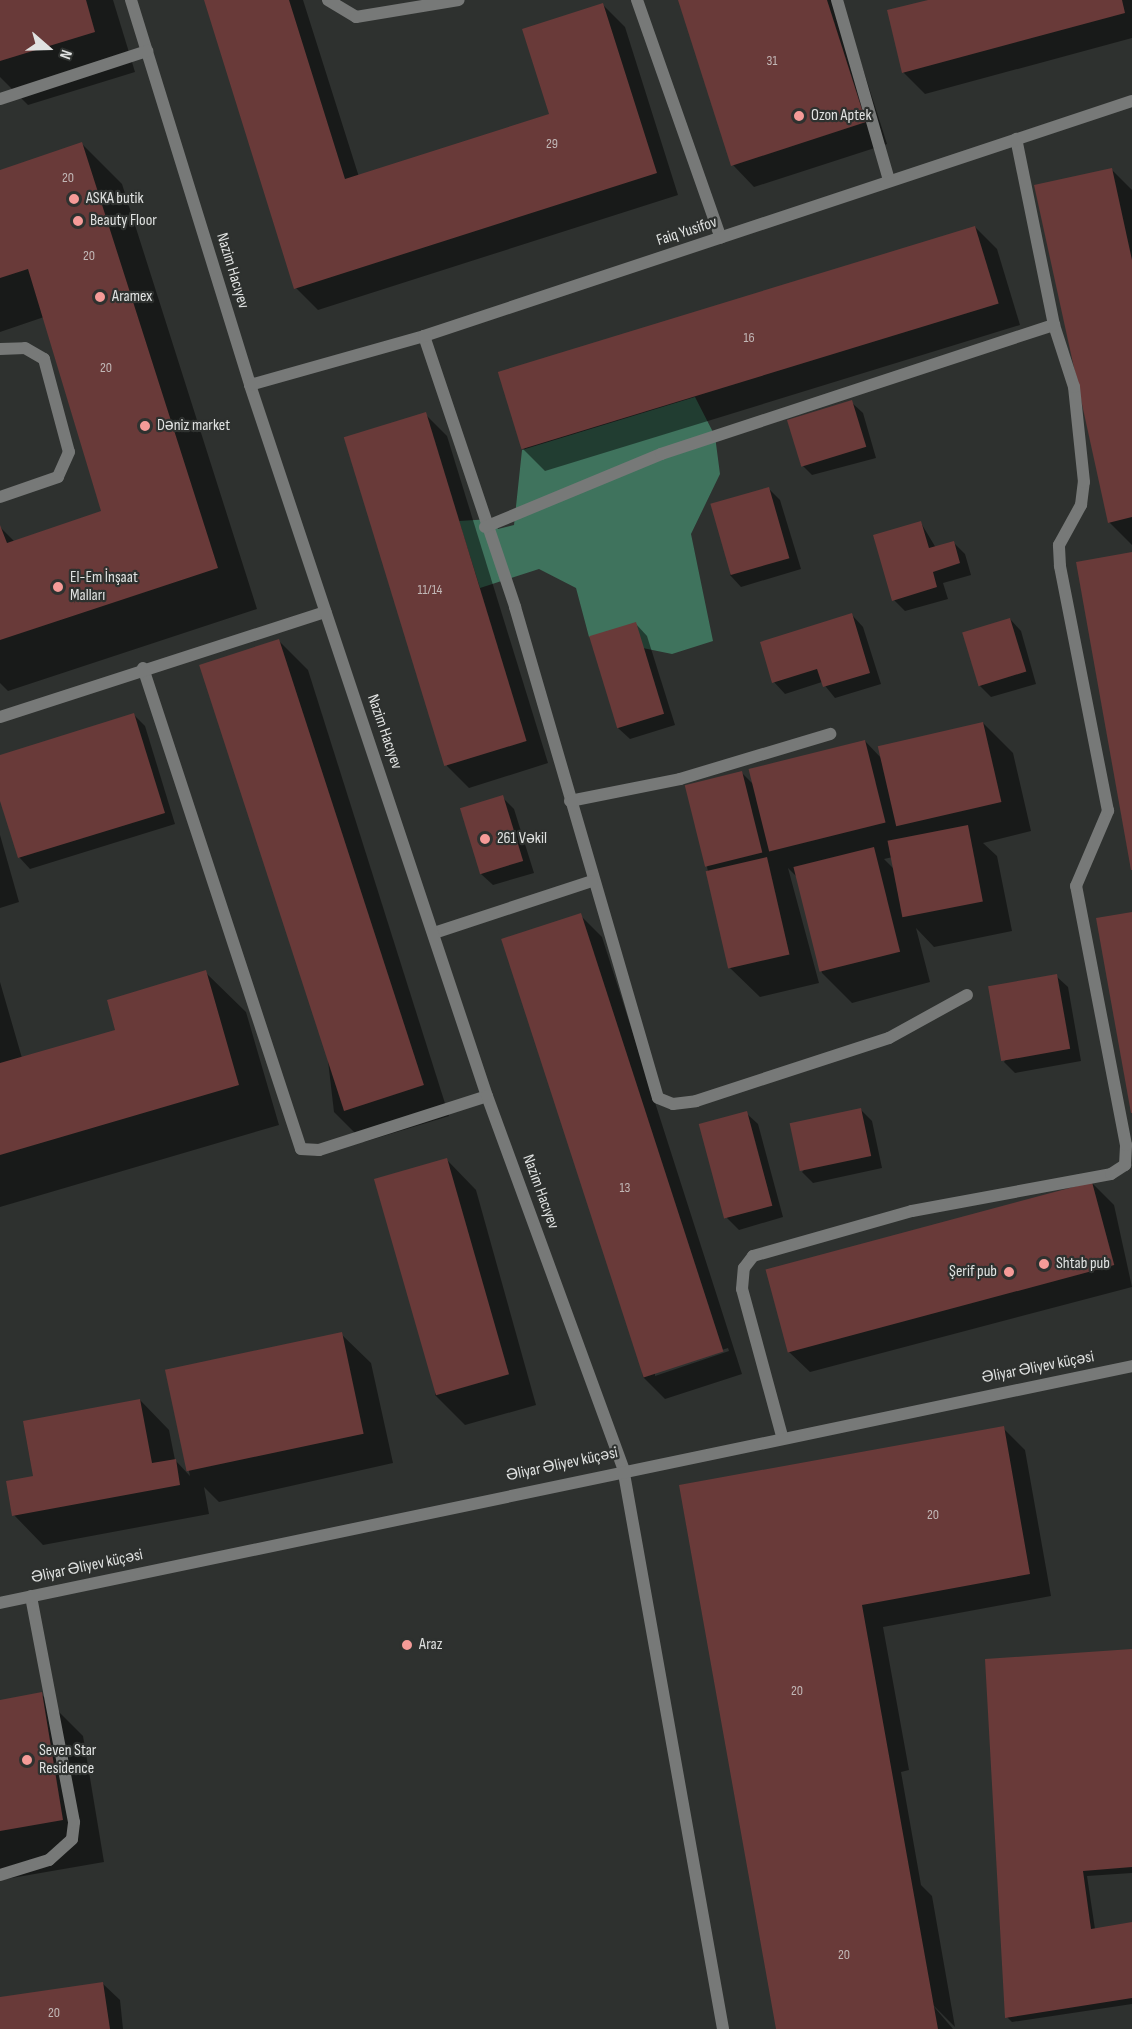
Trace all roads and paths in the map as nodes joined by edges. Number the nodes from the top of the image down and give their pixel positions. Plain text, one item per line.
1 (132, 0) edge
2 (328, 0) edge
3 (459, 0) edge
4 (637, 0) edge
5 (837, 0) edge
6 (147, 51) junction
7 (0, 99) edge
8 (1132, 101) edge
9 (1016, 140) junction
10 (890, 180) junction
11 (721, 238) junction
12 (1054, 325) junction
13 (424, 336) junction
14 (0, 349) edge
15 (250, 385) junction
16 (0, 497) edge
17 (485, 527) junction
18 (326, 612) junction
19 (144, 668) junction
20 (0, 717) edge
21 (830, 734) dead end
22 (570, 801) junction
23 (592, 881) junction
24 (434, 933) junction
25 (967, 995) dead end
26 (487, 1096) junction
27 (1132, 1366) edge
28 (782, 1436) junction
29 (623, 1468) junction
30 (31, 1596) junction
31 (0, 1603) edge
32 (0, 1875) edge
33 (723, 2029) edge

1 - 6 street, Nazim Hacıyev
2 - 3 street
4 - 11 street
5 - 10 street
6 - 7 street
6 - 15 street, Nazim Hacıyev
8 - 9 street, Faiq Yusifov
9 - 10 street, Faiq Yusifov
9 - 12 street
10 - 11 street, Faiq Yusifov
11 - 13 street, Faiq Yusifov
12 - 17 street
12 - 28 street
13 - 15 street, Faiq Yusifov
13 - 17 street
14 - 16 street
15 - 18 street, Nazim Hacıyev
17 - 22 street
18 - 19 street
18 - 24 street, Nazim Hacıyev
19 - 20 street
19 - 26 street
21 - 22 street
22 - 23 street
23 - 24 street
23 - 25 street
24 - 26 street, Nazim Hacıyev
26 - 29 street, Nazim Hacıyev
27 - 28 street, Əliyar Əliyev küçəsi
28 - 29 street, Əliyar Əliyev küçəsi
29 - 30 street, Əliyar Əliyev küçəsi
29 - 33 street, Nazim Hacıyev
30 - 31 street, Əliyar Əliyev küçəsi
30 - 32 street

